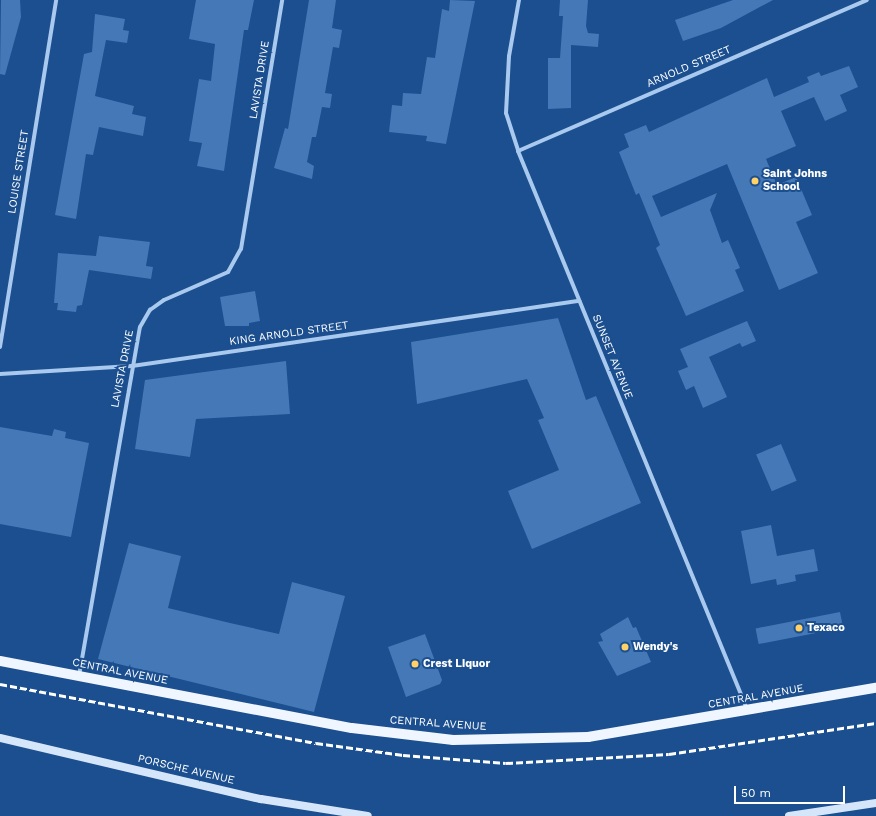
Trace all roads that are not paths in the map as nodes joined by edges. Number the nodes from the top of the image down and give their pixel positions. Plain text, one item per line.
1 (56, 0) edge
2 (282, 0) edge
3 (519, 0) edge
4 (867, 0) edge
5 (518, 151) junction
6 (580, 301) junction
7 (0, 347) edge
8 (132, 366) junction
9 (0, 374) edge
10 (0, 661) edge
11 (79, 676) junction
12 (876, 688) edge
13 (748, 711) junction
14 (0, 738) edge
15 (876, 803) edge
16 (368, 816) edge
17 (789, 816) edge

1 - 7 street, LOUISE STREET
2 - 8 street, LAVISTA DRIVE
3 - 5 street, SUNSET AVENUE
4 - 5 street, ARNOLD STREET
5 - 6 street, SUNSET AVENUE
6 - 8 street, KING ARNOLD STREET
6 - 13 street, SUNSET AVENUE
8 - 9 street, KING ARNOLD STREET
8 - 11 street, LAVISTA DRIVE
10 - 11 main road, CENTRAL AVENUE
11 - 13 main road, CENTRAL AVENUE
12 - 13 main road, CENTRAL AVENUE
14 - 16 street, PORSCHE AVENUE
15 - 17 street

